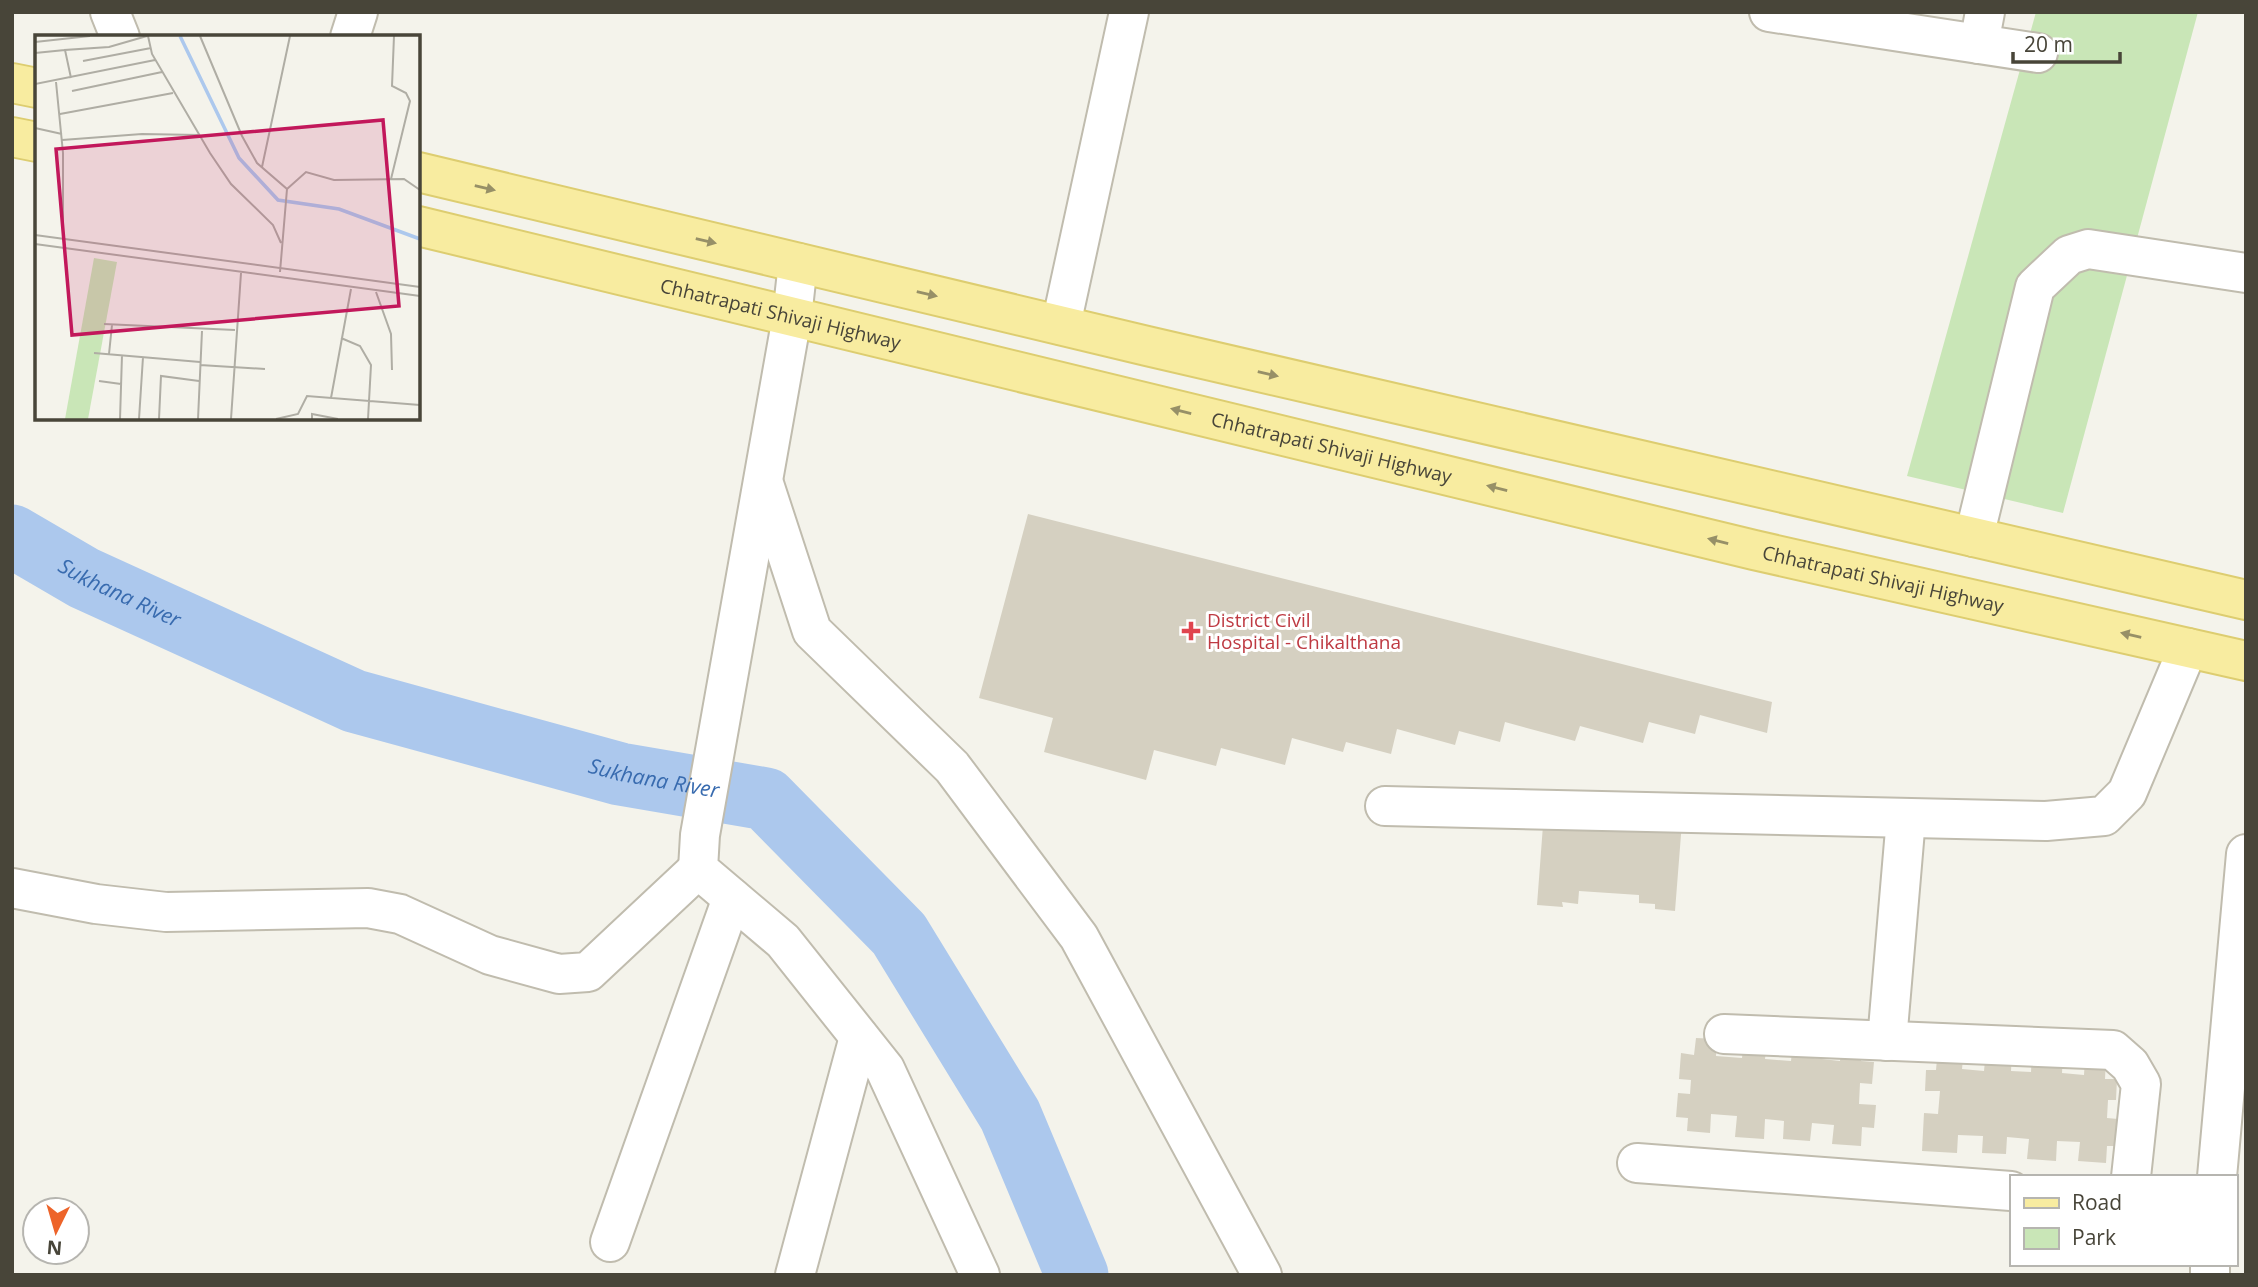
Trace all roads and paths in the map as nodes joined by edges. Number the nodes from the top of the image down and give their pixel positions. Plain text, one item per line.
1 (110, 12) edge
2 (358, 12) edge
3 (1129, 12) edge
4 (1769, 12) edge
5 (1982, 28) edge
6 (119, 35) edge
7 (351, 35) edge
8 (2038, 52) dead end
9 (12, 83) edge
10 (35, 88) edge
11 (12, 137) edge
12 (35, 142) edge
13 (420, 172) edge
14 (420, 226) edge
15 (797, 263) junction
16 (2246, 273) edge
17 (792, 317) junction
18 (1061, 326) junction
19 (763, 482) junction
20 (1974, 537) junction
21 (2246, 600) edge
22 (2188, 648) junction
23 (2246, 661) edge
24 (1385, 807) dead end
25 (1906, 818) junction
26 (699, 852) junction
27 (2246, 853) edge
28 (12, 888) edge
29 (732, 898) junction
30 (1724, 1034) dead end
31 (859, 1037) junction
32 (1887, 1041) junction
33 (1637, 1163) dead end
34 (2131, 1175) edge
35 (2217, 1175) edge
36 (2010, 1191) edge
37 (610, 1242) dead end
38 (795, 1275) edge
39 (980, 1275) edge
40 (1262, 1275) edge

1 - 6 street
2 - 7 street
3 - 18 street
4 - 5 street
5 - 8 street
9 - 10 main road
11 - 12 main road
13 -> 15 main road
14 - 17 main road, Chhatrapati Shivaji Highway
15 - 17 street
15 -> 18 main road
16 - 20 street
17 - 19 street
22 -> 17 main road, Chhatrapati Shivaji Highway
18 -> 20 main road
19 - 26 street
19 - 40 street
20 - 21 main road
22 - 23 main road, Chhatrapati Shivaji Highway
22 - 25 street
24 - 25 street
25 - 32 street
26 - 28 street
26 - 29 street
27 - 35 street
29 - 31 street
29 - 37 street
30 - 32 street
31 - 38 street
31 - 39 street
32 - 34 street
33 - 36 street

